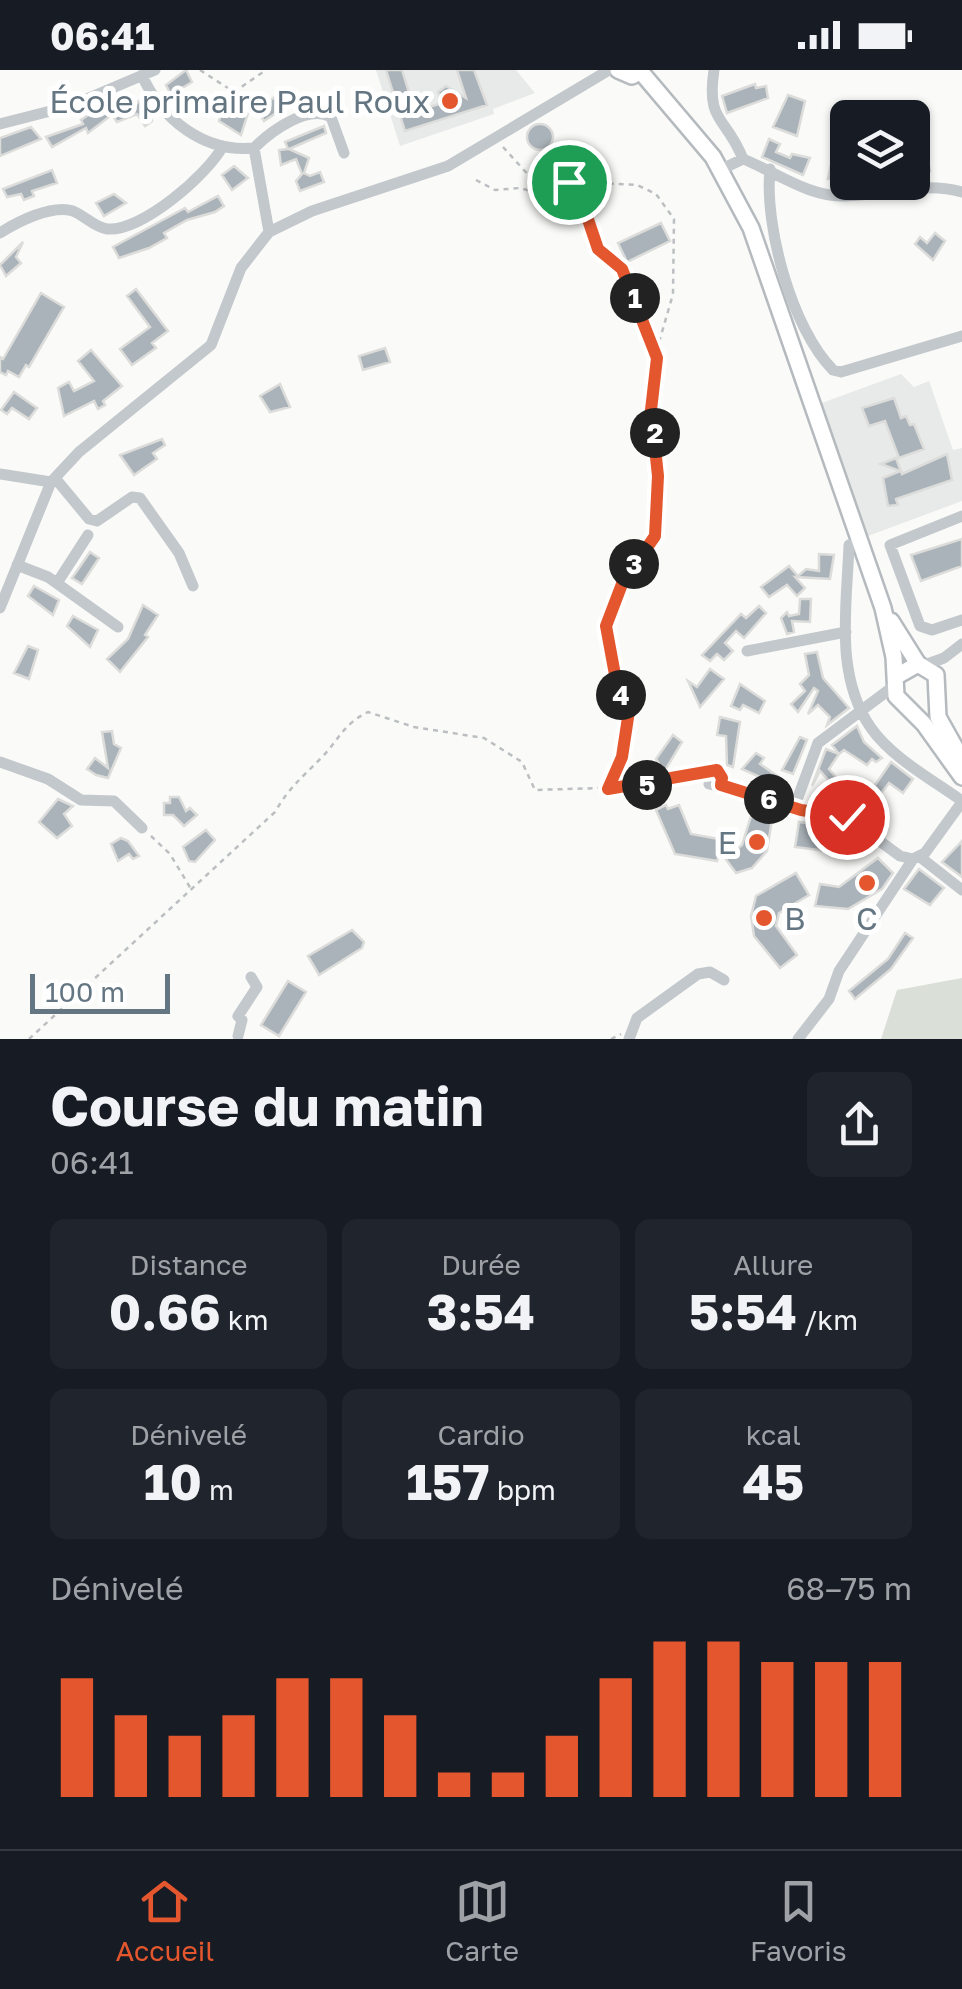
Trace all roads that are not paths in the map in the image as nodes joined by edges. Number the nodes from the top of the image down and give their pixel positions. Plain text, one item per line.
1 (155, 70) edge
2 (609, 70) edge
3 (618, 70) edge
4 (714, 70) edge
5 (642, 71) edge
6 (142, 75) junction
7 (0, 124) edge
8 (223, 146) junction
9 (254, 148) junction
10 (344, 154) dead end
11 (743, 159) junction
12 (722, 169) junction
13 (770, 169) junction
14 (962, 192) edge
15 (269, 232) junction
16 (0, 233) edge
17 (962, 336) edge
18 (0, 474) edge
19 (53, 480) junction
20 (962, 516) edge
21 (88, 535) dead end
22 (849, 545) dead end
23 (17, 565) junction
24 (57, 583) junction
25 (192, 586) dead end
26 (0, 608) edge
27 (883, 608) junction
28 (962, 620) edge
29 (118, 627) dead end
30 (846, 632) junction
31 (962, 644) edge
32 (747, 651) dead end
33 (944, 658) junction
34 (920, 665) junction
35 (895, 681) junction
36 (937, 691) junction
37 (905, 706) junction
38 (862, 711) junction
39 (0, 762) edge
40 (958, 762) edge
41 (962, 776) edge
42 (645, 786) road end
43 (962, 802) edge
44 (794, 808) junction
45 (142, 828) road end
46 (917, 858) junction
47 (962, 890) edge
48 (252, 977) dead end
49 (724, 980) dead end
50 (255, 1004) dead end
51 (242, 1020) junction
52 (237, 1038) edge
53 (629, 1039) edge
54 (798, 1039) edge

1 - 6 street
2 - 15 street
3 - 5 main road
4 - 11 street
5 - 12 main road
6 - 7 street
6 - 8 street
8 - 9 street
8 - 16 street
9 - 10 street
9 - 15 street
11 - 12 street
11 - 13 street
12 - 27 main road
13 - 14 street
13 - 17 street
15 - 19 street
18 - 19 street
19 - 23 street
19 - 25 street
20 - 28 street
21 - 24 street
22 - 30 street
23 - 24 street
23 - 26 street
24 - 29 street
27 - 34 main road
27 - 35 main road
30 - 32 street
30 - 38 street
31 - 33 street
33 - 34 street
33 - 36 street
34 - 35 main road
34 - 36 main road
35 - 37 main road
35 - 38 street
36 - 37 main road
36 - 40 main road
37 - 38 street
37 - 40 main road
38 - 43 street
38 - 44 street
39 - 45 street
40 - 41 main road
42 - 44 street
43 - 46 street
44 - 46 street
46 - 47 street
46 - 54 street
48 - 51 street
49 - 53 street
50 - 51 street
51 - 52 street

